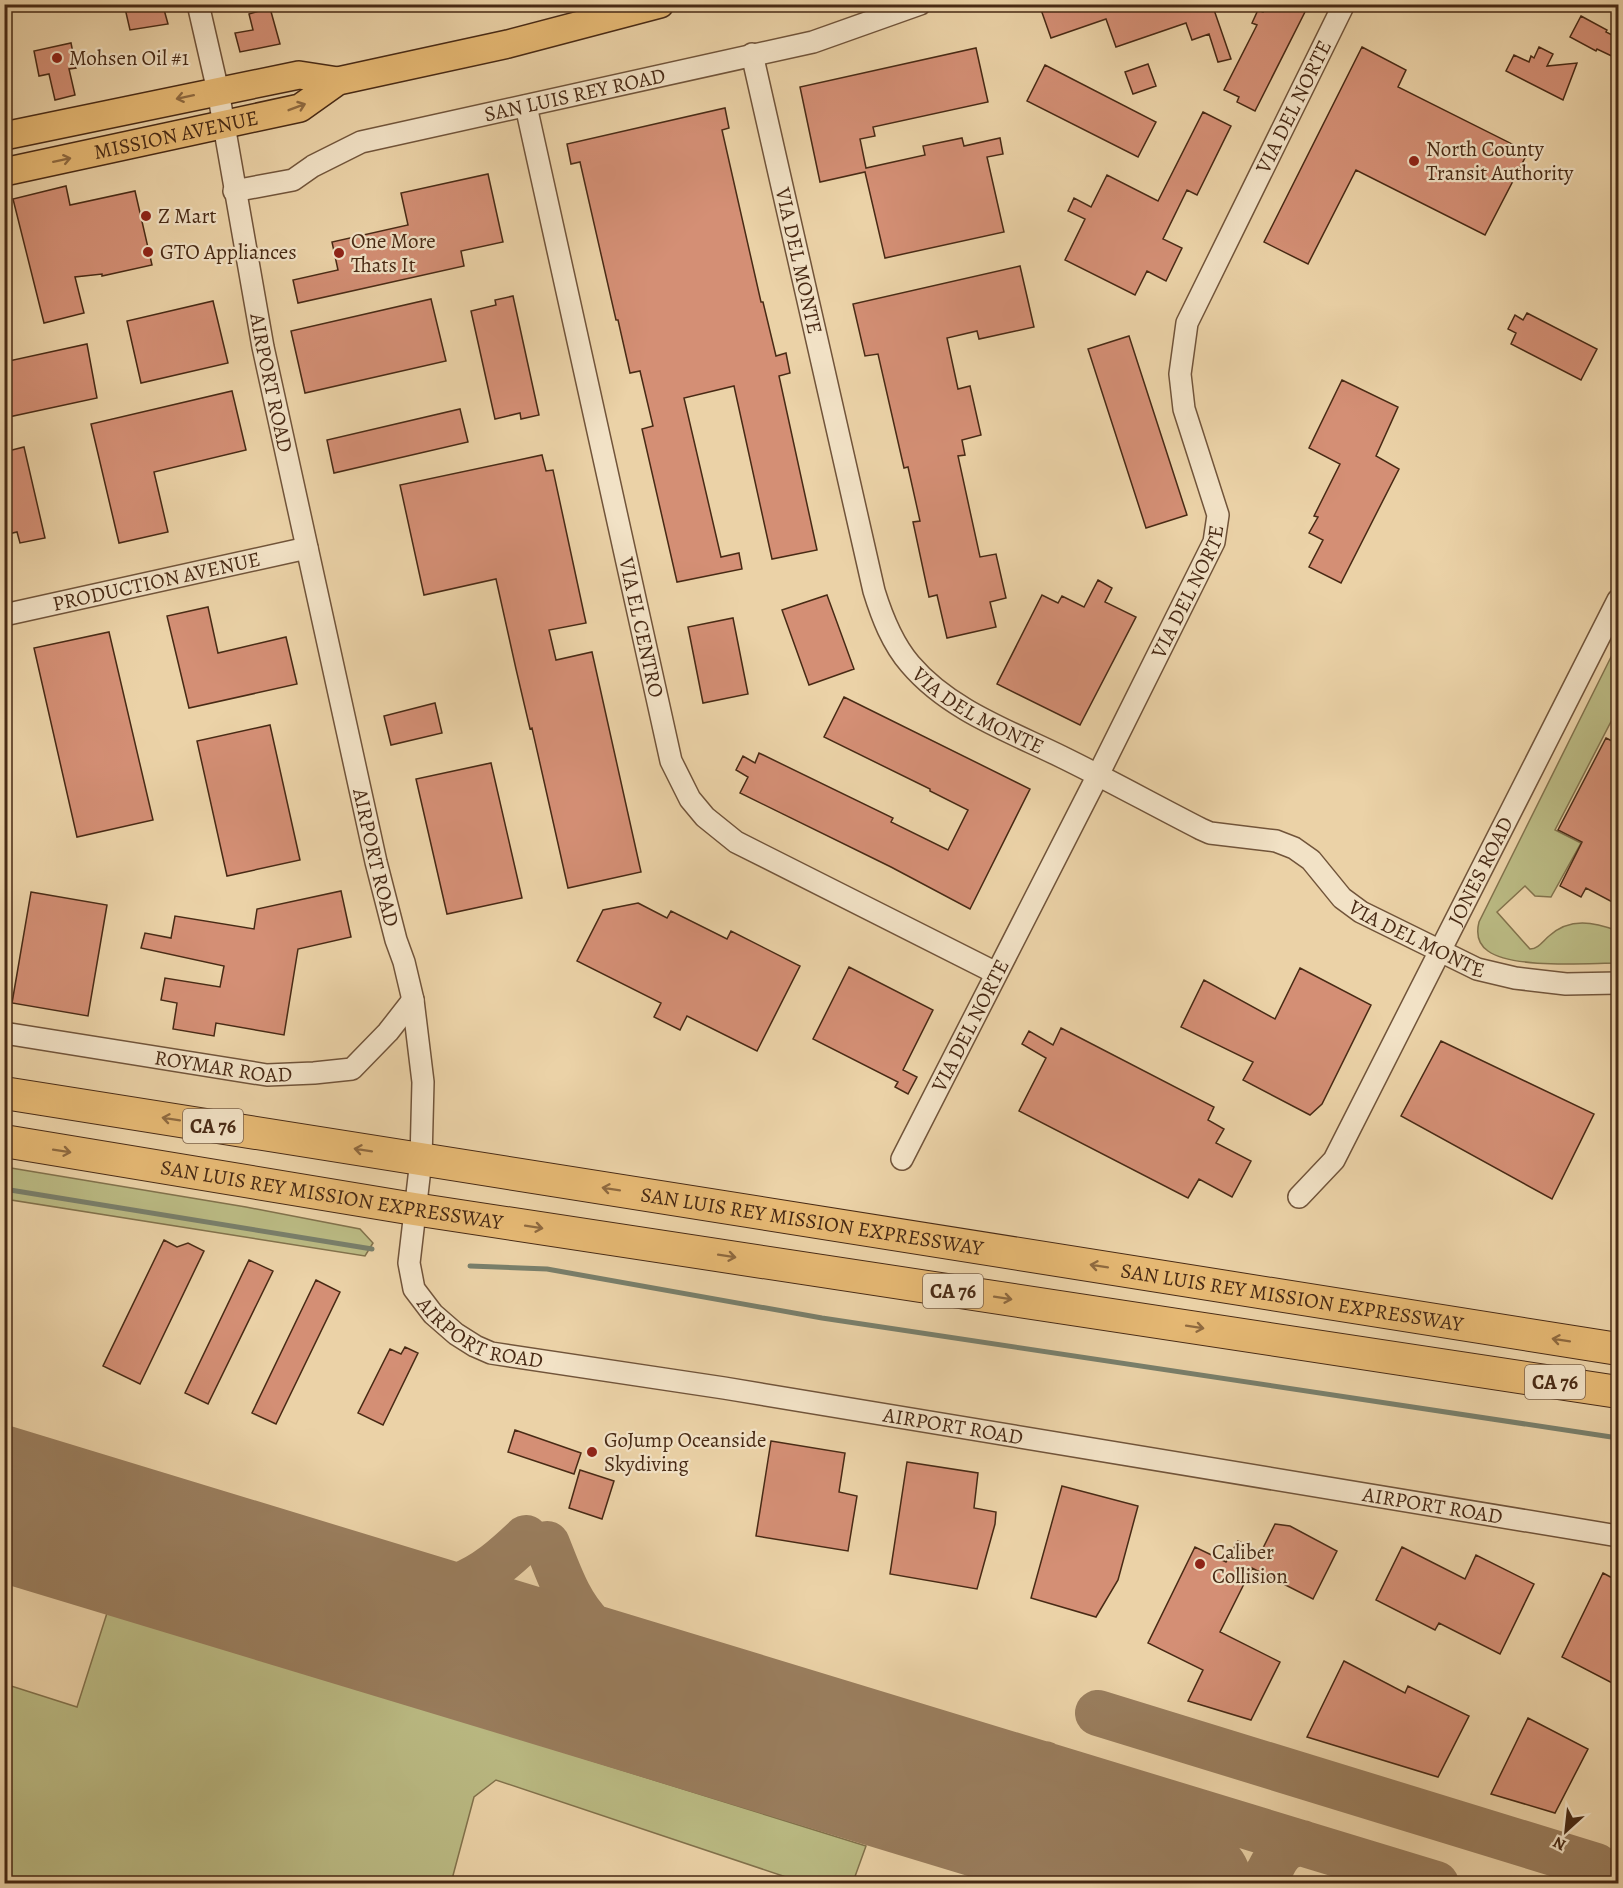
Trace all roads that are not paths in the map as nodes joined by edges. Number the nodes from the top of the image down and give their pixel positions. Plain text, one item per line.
1 (198, 4) edge
2 (660, 4) edge
3 (920, 4) edge
4 (1344, 4) edge
5 (752, 54) junction
6 (338, 81) junction
7 (218, 91) junction
8 (526, 106) junction
9 (224, 125) junction
10 (4, 136) edge
11 (4, 172) edge
12 (234, 191) junction
13 (307, 548) junction
14 (1618, 600) edge
15 (4, 615) edge
16 (1098, 775) junction
17 (1440, 952) junction
18 (996, 973) junction
19 (1618, 983) edge
20 (412, 1000) junction
21 (4, 1033) edge
22 (4, 1093) edge
23 (4, 1141) edge
24 (902, 1159) dead end
25 (421, 1160) junction
26 (1299, 1197) dead end
27 (414, 1209) junction
28 (1618, 1349) edge
29 (1618, 1392) edge
30 (1618, 1536) edge

1 - 7 street, AIRPORT ROAD
2 - 6 main road, MISSION AVENUE
3 - 5 street, SAN LUIS REY ROAD
4 - 16 street, VIA DEL NORTE
5 - 8 street, SAN LUIS REY ROAD
5 - 16 street, VIA DEL MONTE
6 - 7 main road, MISSION AVENUE
9 -> 6 main road, MISSION AVENUE
7 - 9 street, AIRPORT ROAD
7 -> 10 main road, MISSION AVENUE
8 - 12 street, SAN LUIS REY ROAD
8 - 18 street, VIA EL CENTRO
11 -> 9 main road, MISSION AVENUE
9 - 12 street, AIRPORT ROAD
12 - 13 street, AIRPORT ROAD
13 - 15 street, PRODUCTION AVENUE
13 - 20 street, AIRPORT ROAD
14 - 17 street, JONES ROAD
16 - 17 street, VIA DEL MONTE
16 - 18 street, VIA DEL NORTE
17 - 19 street, VIA DEL MONTE
17 - 26 street, JONES ROAD
18 - 24 street, VIA DEL NORTE
20 - 21 street, ROYMAR ROAD
20 - 25 street, AIRPORT ROAD
25 -> 22 highway, SAN LUIS REY MISSION EXPRESSWAY / CA 76
23 -> 27 highway, SAN LUIS REY MISSION EXPRESSWAY / CA 76
25 - 27 street, AIRPORT ROAD
28 -> 25 highway, SAN LUIS REY MISSION EXPRESSWAY / CA 76
27 -> 29 highway, SAN LUIS REY MISSION EXPRESSWAY / CA 76
27 - 30 street, AIRPORT ROAD

